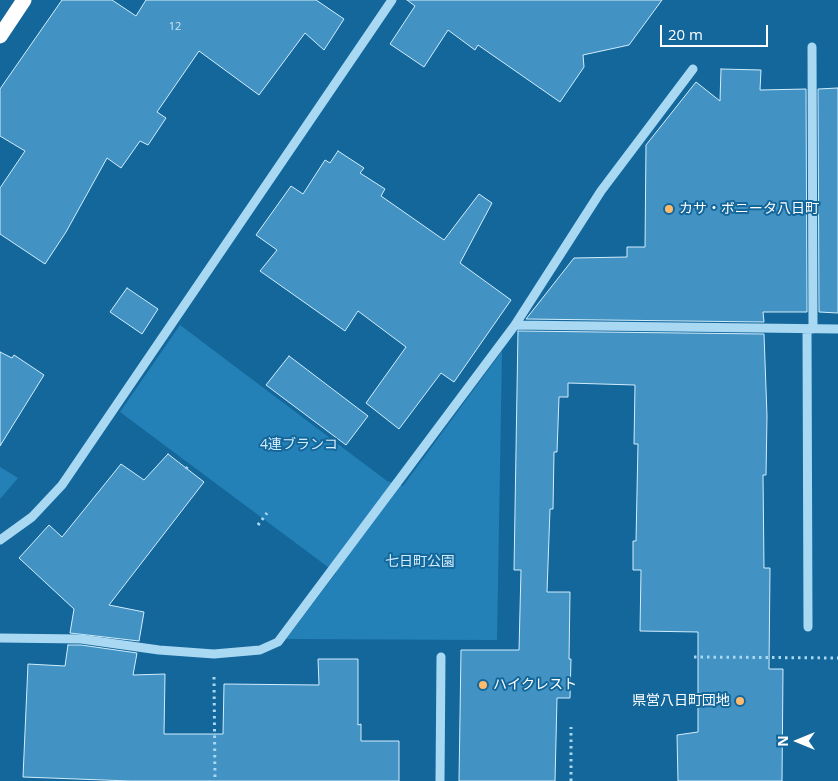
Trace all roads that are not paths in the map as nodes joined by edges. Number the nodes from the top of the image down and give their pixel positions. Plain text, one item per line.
1 (24, 0) edge
2 (392, 0) edge
3 (0, 36) edge
4 (812, 47) dead end
5 (693, 69) dead end
6 (515, 325) junction
7 (810, 329) junction
8 (838, 329) edge
9 (0, 540) edge
10 (808, 627) dead end
11 (0, 638) edge
12 (441, 657) dead end
13 (440, 781) edge

1 - 3 highway
2 - 9 street
4 - 7 street
5 - 6 street
6 - 7 street
6 - 11 street
7 - 8 street
7 - 10 street
12 - 13 street

